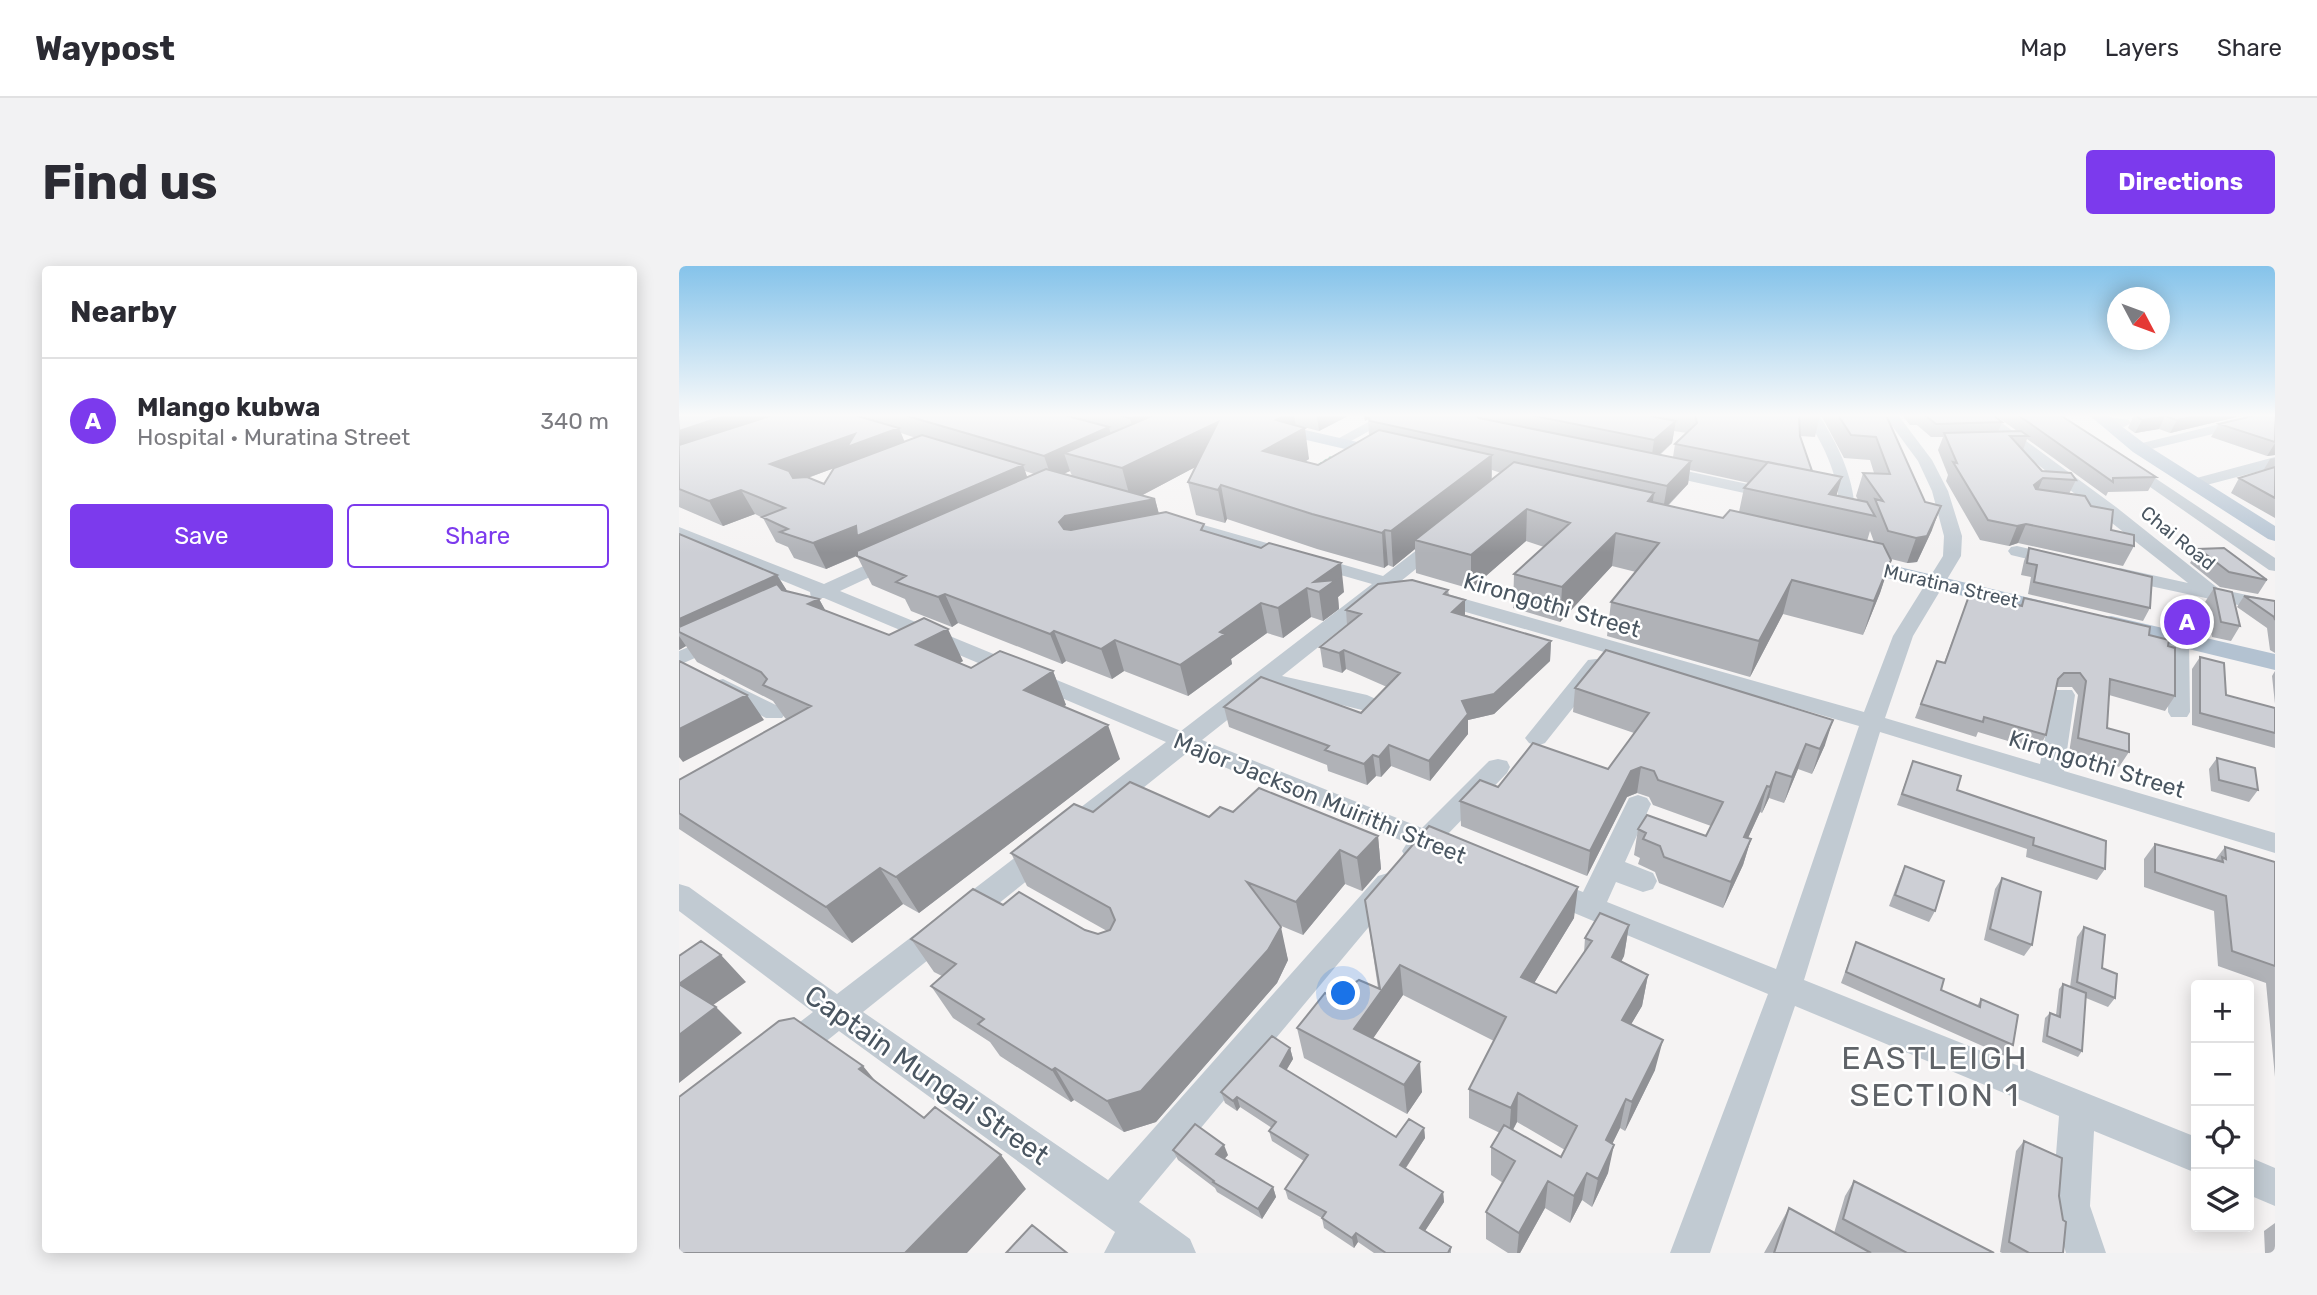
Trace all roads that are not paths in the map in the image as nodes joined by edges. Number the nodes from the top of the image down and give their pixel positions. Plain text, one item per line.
1 (1837, 461) edge
2 (1926, 461) edge
3 (2043, 461) edge
4 (2122, 461) edge
5 (2164, 461) edge
6 (2275, 462) edge
7 (1655, 465) edge
8 (2195, 483) junction
9 (1789, 499) edge
10 (1813, 504) edge
11 (2073, 508) edge
12 (2111, 511) junction
13 (1460, 524) edge
14 (1156, 526) edge
15 (2270, 527) edge
16 (679, 532) edge
17 (913, 550) edge
18 (2017, 551) dead end
19 (1829, 558) edge
20 (2071, 563) edge
21 (2275, 566) edge
22 (2099, 569) edge
23 (1937, 583) junction
24 (1388, 584) junction
25 (2212, 593) junction
26 (835, 594) junction
27 (2275, 607) edge
28 (805, 608) edge
29 (740, 630) edge
30 (2179, 639) junction
31 (1611, 648) junction
32 (679, 661) edge
33 (2275, 662) edge
34 (1264, 679) junction
35 (2064, 695) dead end
36 (1370, 705) edge
37 (2179, 712) dead end
38 (774, 713) edge
39 (1872, 722) junction
40 (1537, 738) dead end
41 (1182, 742) junction
42 (1498, 767) dead end
43 (2051, 775) junction
44 (1638, 804) dead end
45 (1426, 841) junction
46 (2275, 843) edge
47 (1476, 861) edge
48 (1608, 867) junction
49 (1527, 881) edge
50 (1643, 881) dead end
51 (679, 895) edge
52 (1590, 906) junction
53 (1786, 987) junction
54 (837, 1012) junction
55 (763, 1071) edge
56 (2077, 1107) junction
57 (2191, 1153) edge
58 (2254, 1178) edge
59 (2275, 1187) edge
60 (1110, 1208) junction
61 (1134, 1240) edge
62 (1176, 1253) edge
63 (1690, 1253) edge
64 (2086, 1253) edge

1 - 10 street
2 - 23 street
3 - 12 street, Chai Road
4 - 21 street
5 - 8 main road
6 - 8 street
7 - 9 street
8 - 15 main road
11 - 12 street
12 - 25 street, Chai Road
13 - 24 street
14 - 24 street, Kirongothi Street
16 - 26 street, Major Jackson Muirithi Street
17 - 26 street
18 - 20 street
19 - 23 main road, Muratina Street
22 - 25 street
23 - 30 main road, Muratina Street
23 - 39 street
24 - 31 street, Kirongothi Street
24 - 34 street
25 - 27 street
26 - 28 street
26 - 41 street, Major Jackson Muirithi Street
29 - 32 street
30 - 33 main road, Muratina Street
30 - 37 street
31 - 39 street, Kirongothi Street
31 - 40 street
32 - 38 street
34 - 36 street
34 - 41 street
35 - 43 street
39 - 43 street, Kirongothi Street
39 - 53 street
41 - 45 street, Major Jackson Muirithi Street
41 - 54 street
42 - 45 street
43 - 46 street, Kirongothi Street
44 - 48 street
45 - 47 street, Major Jackson Muirithi Street
45 - 60 street
48 - 50 street
48 - 52 street
49 - 52 street
51 - 54 street, Captain Mungai Street
52 - 53 street
53 - 56 street
53 - 63 street
54 - 55 street
54 - 60 street, Captain Mungai Street
56 - 57 street
56 - 64 street
58 - 59 street
60 - 61 street, Captain Mungai Street
61 - 62 street, Captain Mungai Street

